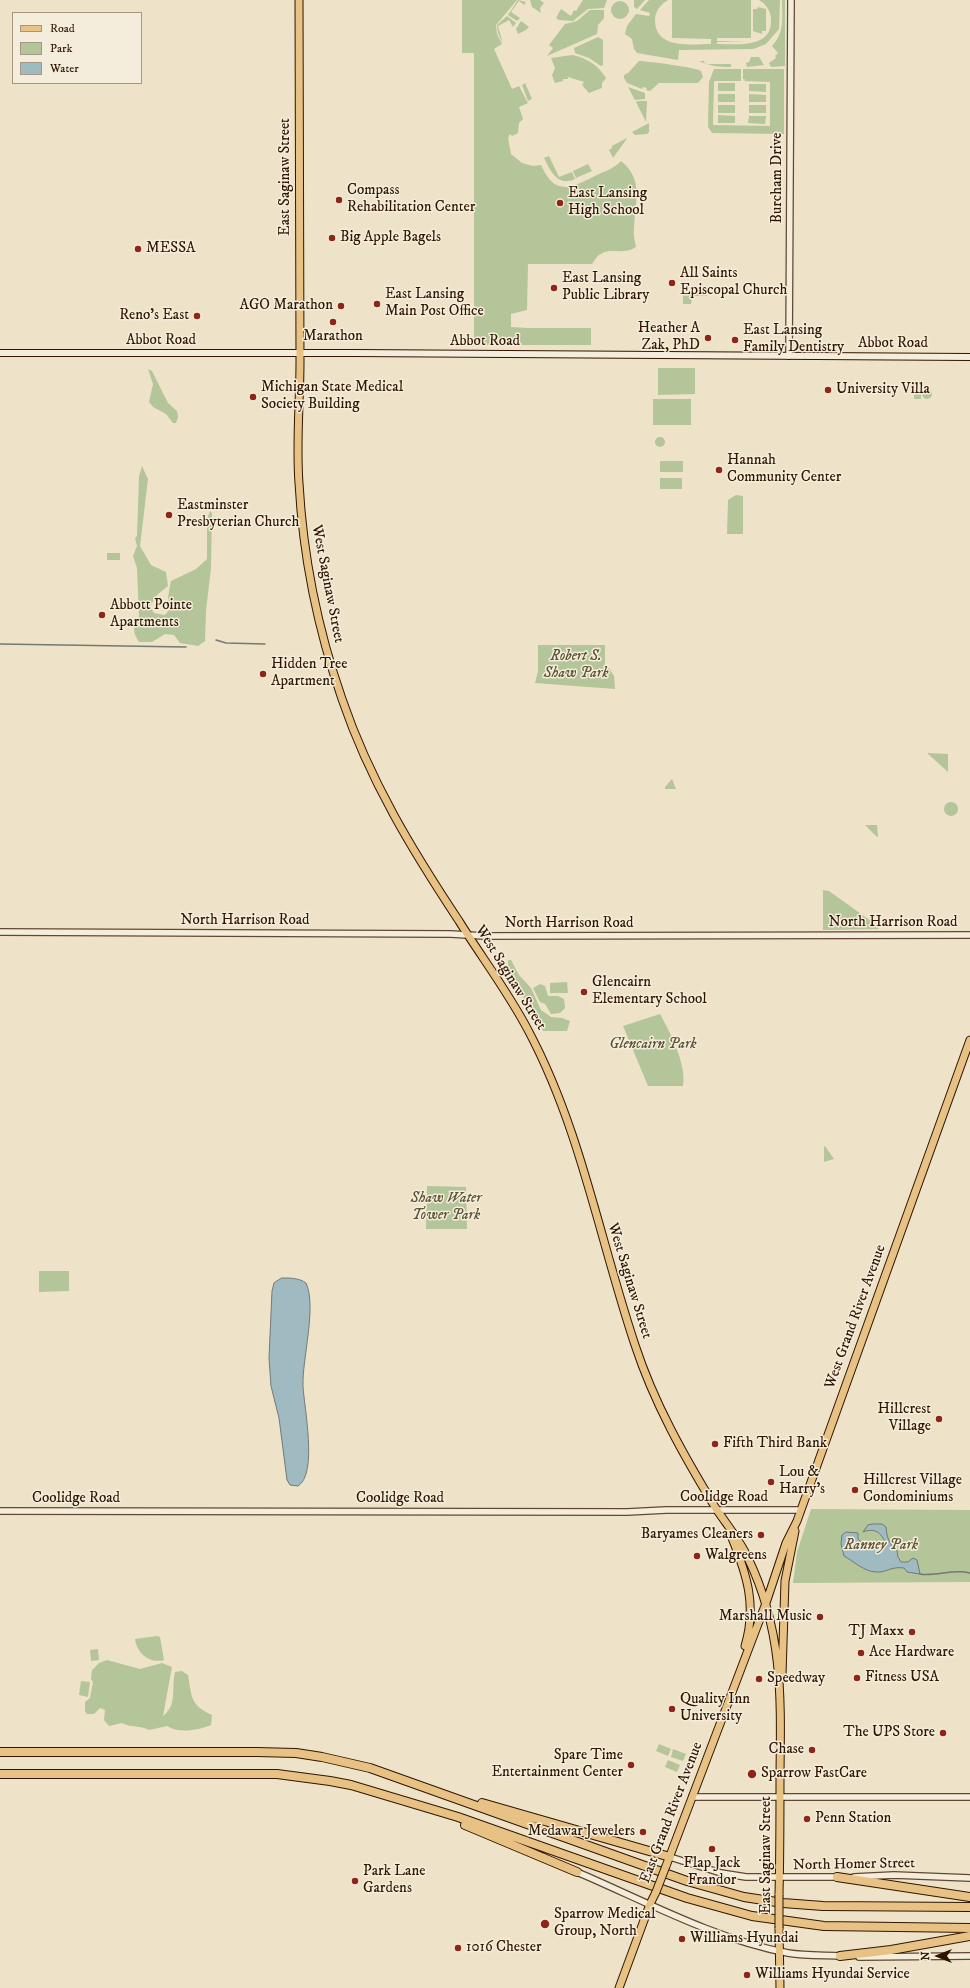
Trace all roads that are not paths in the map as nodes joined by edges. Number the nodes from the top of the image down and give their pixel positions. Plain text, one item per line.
1 (299, 0) edge
2 (791, 0) edge
3 (0, 354) edge
4 (300, 354) junction
5 (789, 356) junction
6 (970, 357) edge
7 (0, 932) edge
8 (467, 935) junction
9 (970, 935) edge
10 (970, 1040) edge
11 (801, 1510) junction
12 (0, 1511) edge
13 (718, 1511) junction
14 (797, 1521) junction
15 (727, 1526) junction
16 (766, 1603) junction
17 (739, 1671) junction
18 (781, 1694) junction
19 (0, 1752) edge
20 (0, 1774) edge
21 (351, 1785) junction
22 (421, 1786) junction
23 (780, 1796) junction
24 (692, 1797) junction
25 (970, 1797) edge
26 (670, 1857) junction
27 (577, 1872) joint
28 (780, 1877) junction
29 (837, 1877) junction
30 (970, 1878) edge
31 (970, 1897) edge
32 (650, 1904) junction
33 (970, 1907) edge
34 (970, 1928) edge
35 (970, 1936) edge
36 (780, 1951) junction
37 (840, 1956) junction
38 (970, 1956) edge
39 (619, 1988) edge
40 (780, 1988) edge

1 - 4 main road, East Saginaw Street
2 - 5 street, Burcham Drive
3 - 4 main road, Abbot Road
4 - 5 main road, Abbot Road
4 - 8 main road, West Saginaw Street
5 - 6 main road, Abbot Road
7 - 8 street, North Harrison Road
8 - 9 street, North Harrison Road
8 - 13 main road, West Saginaw Street
10 - 11 main road, West Grand River Avenue
11 - 13 street, Coolidge Road
11 - 14 main road, West Grand River Avenue
12 - 13 street, Coolidge Road
13 - 15 main road, West Saginaw Street
14 - 16 main road, West Grand River Avenue
14 - 18 main road
15 - 16 main road, West Saginaw Street
15 - 17 main road
16 - 17 main road, East Grand River Avenue
16 - 18 main road, East Saginaw Street
17 - 24 main road, East Grand River Avenue
18 - 23 main road, East Saginaw Street
19 - 22 highway
20 - 21 highway
21 - 27 highway
21 - 34 highway
22 - 26 highway
22 - 33 highway
23 - 24 street
23 - 25 street
23 - 28 main road, East Saginaw Street
24 - 26 main road, East Grand River Avenue
26 - 28 street, North Homer Street
26 - 32 main road, East Grand River Avenue, bridge
27 - 32 street
28 - 29 street, North Homer Street
28 - 36 main road, East Saginaw Street, bridge
29 - 30 street, North Homer Street
29 - 31 highway
32 - 36 street
32 - 39 main road, East Grand River Avenue
35 - 37 highway
36 - 37 street
36 - 40 main road, East Saginaw Street
37 - 38 street

